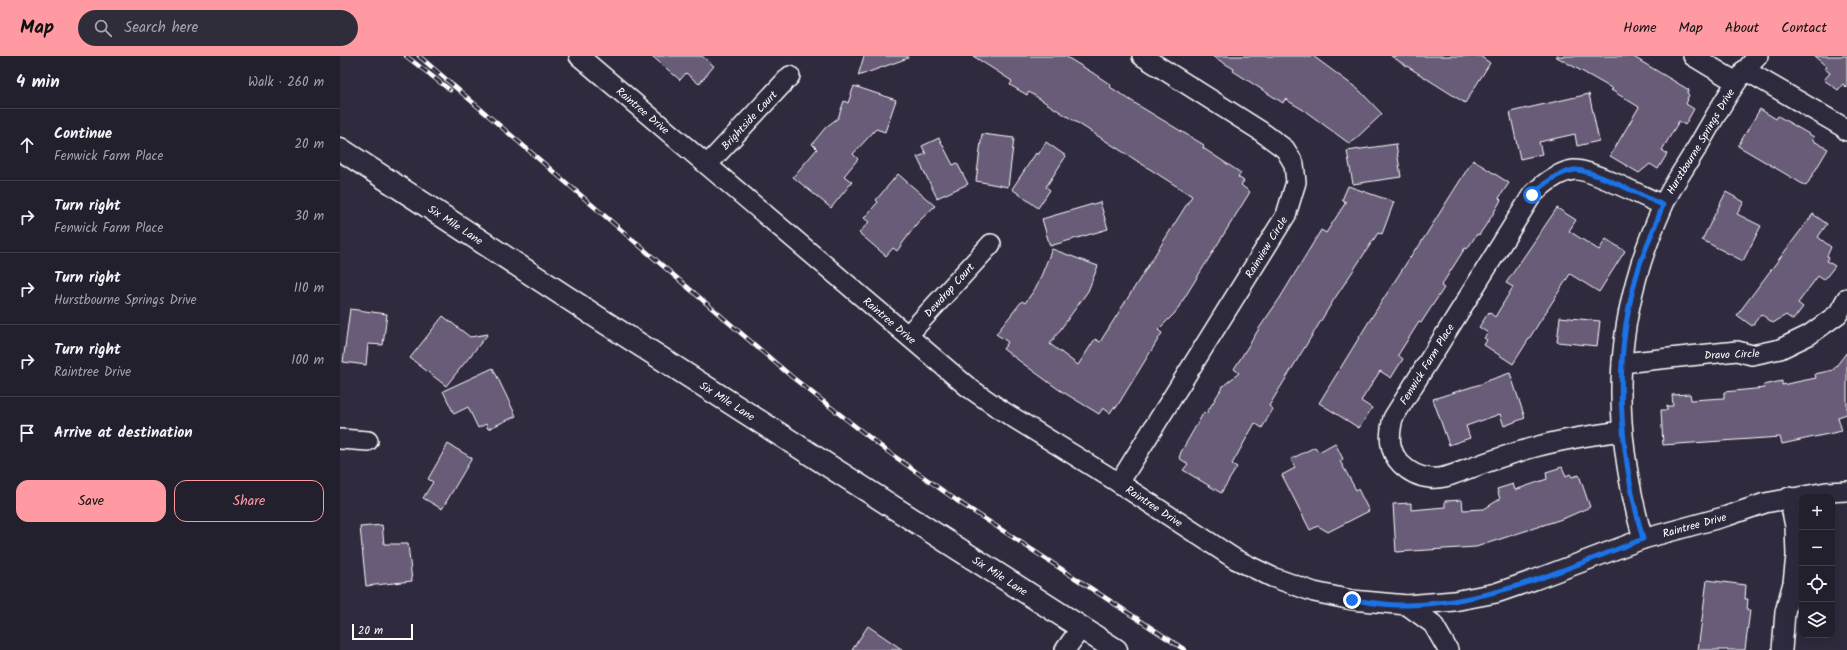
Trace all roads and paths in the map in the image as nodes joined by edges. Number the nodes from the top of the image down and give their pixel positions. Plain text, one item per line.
1 (578, 56) edge
2 (1142, 56) edge
3 (1693, 56) edge
4 (1758, 56) edge
5 (790, 76) dead end
6 (1740, 76) junction
7 (1847, 131) edge
8 (340, 149) edge
9 (708, 164) junction
10 (1663, 205) junction
11 (991, 244) dead end
12 (1847, 298) edge
13 (908, 335) junction
14 (1622, 363) junction
15 (1622, 431) junction
16 (340, 439) edge
17 (368, 441) dead end
18 (1119, 483) junction
19 (1847, 492) edge
20 (1789, 497) junction
21 (1643, 539) junction
22 (1407, 605) junction
23 (1081, 628) junction
24 (1065, 650) edge
25 (1116, 650) edge
26 (1448, 650) edge
27 (1782, 650) edge

1 - 9 street, Raintree Drive
2 - 18 street, Rainview Circle
3 - 6 street
4 - 6 street, Hurstbourne Springs Drive
5 - 9 street, Brightside Court
6 - 7 street
6 - 10 street, Hurstbourne Springs Drive
8 - 23 street, Six Mile Lane
9 - 13 street, Raintree Drive
10 - 14 street, Hurstbourne Springs Drive
10 - 15 street, Fenwick Farm Place
11 - 13 street, Dewdrop Court
12 - 14 street, Dravo Circle
13 - 18 street, Raintree Drive
14 - 15 street, Hurstbourne Springs Drive
15 - 21 street, Hurstbourne Springs Drive
16 - 17 street
18 - 22 street, Raintree Drive
19 - 20 street, Raintree Drive
20 - 21 street, Raintree Drive
20 - 27 street
21 - 22 street, Raintree Drive
22 - 26 street
23 - 24 street
23 - 25 street, Six Mile Lane

